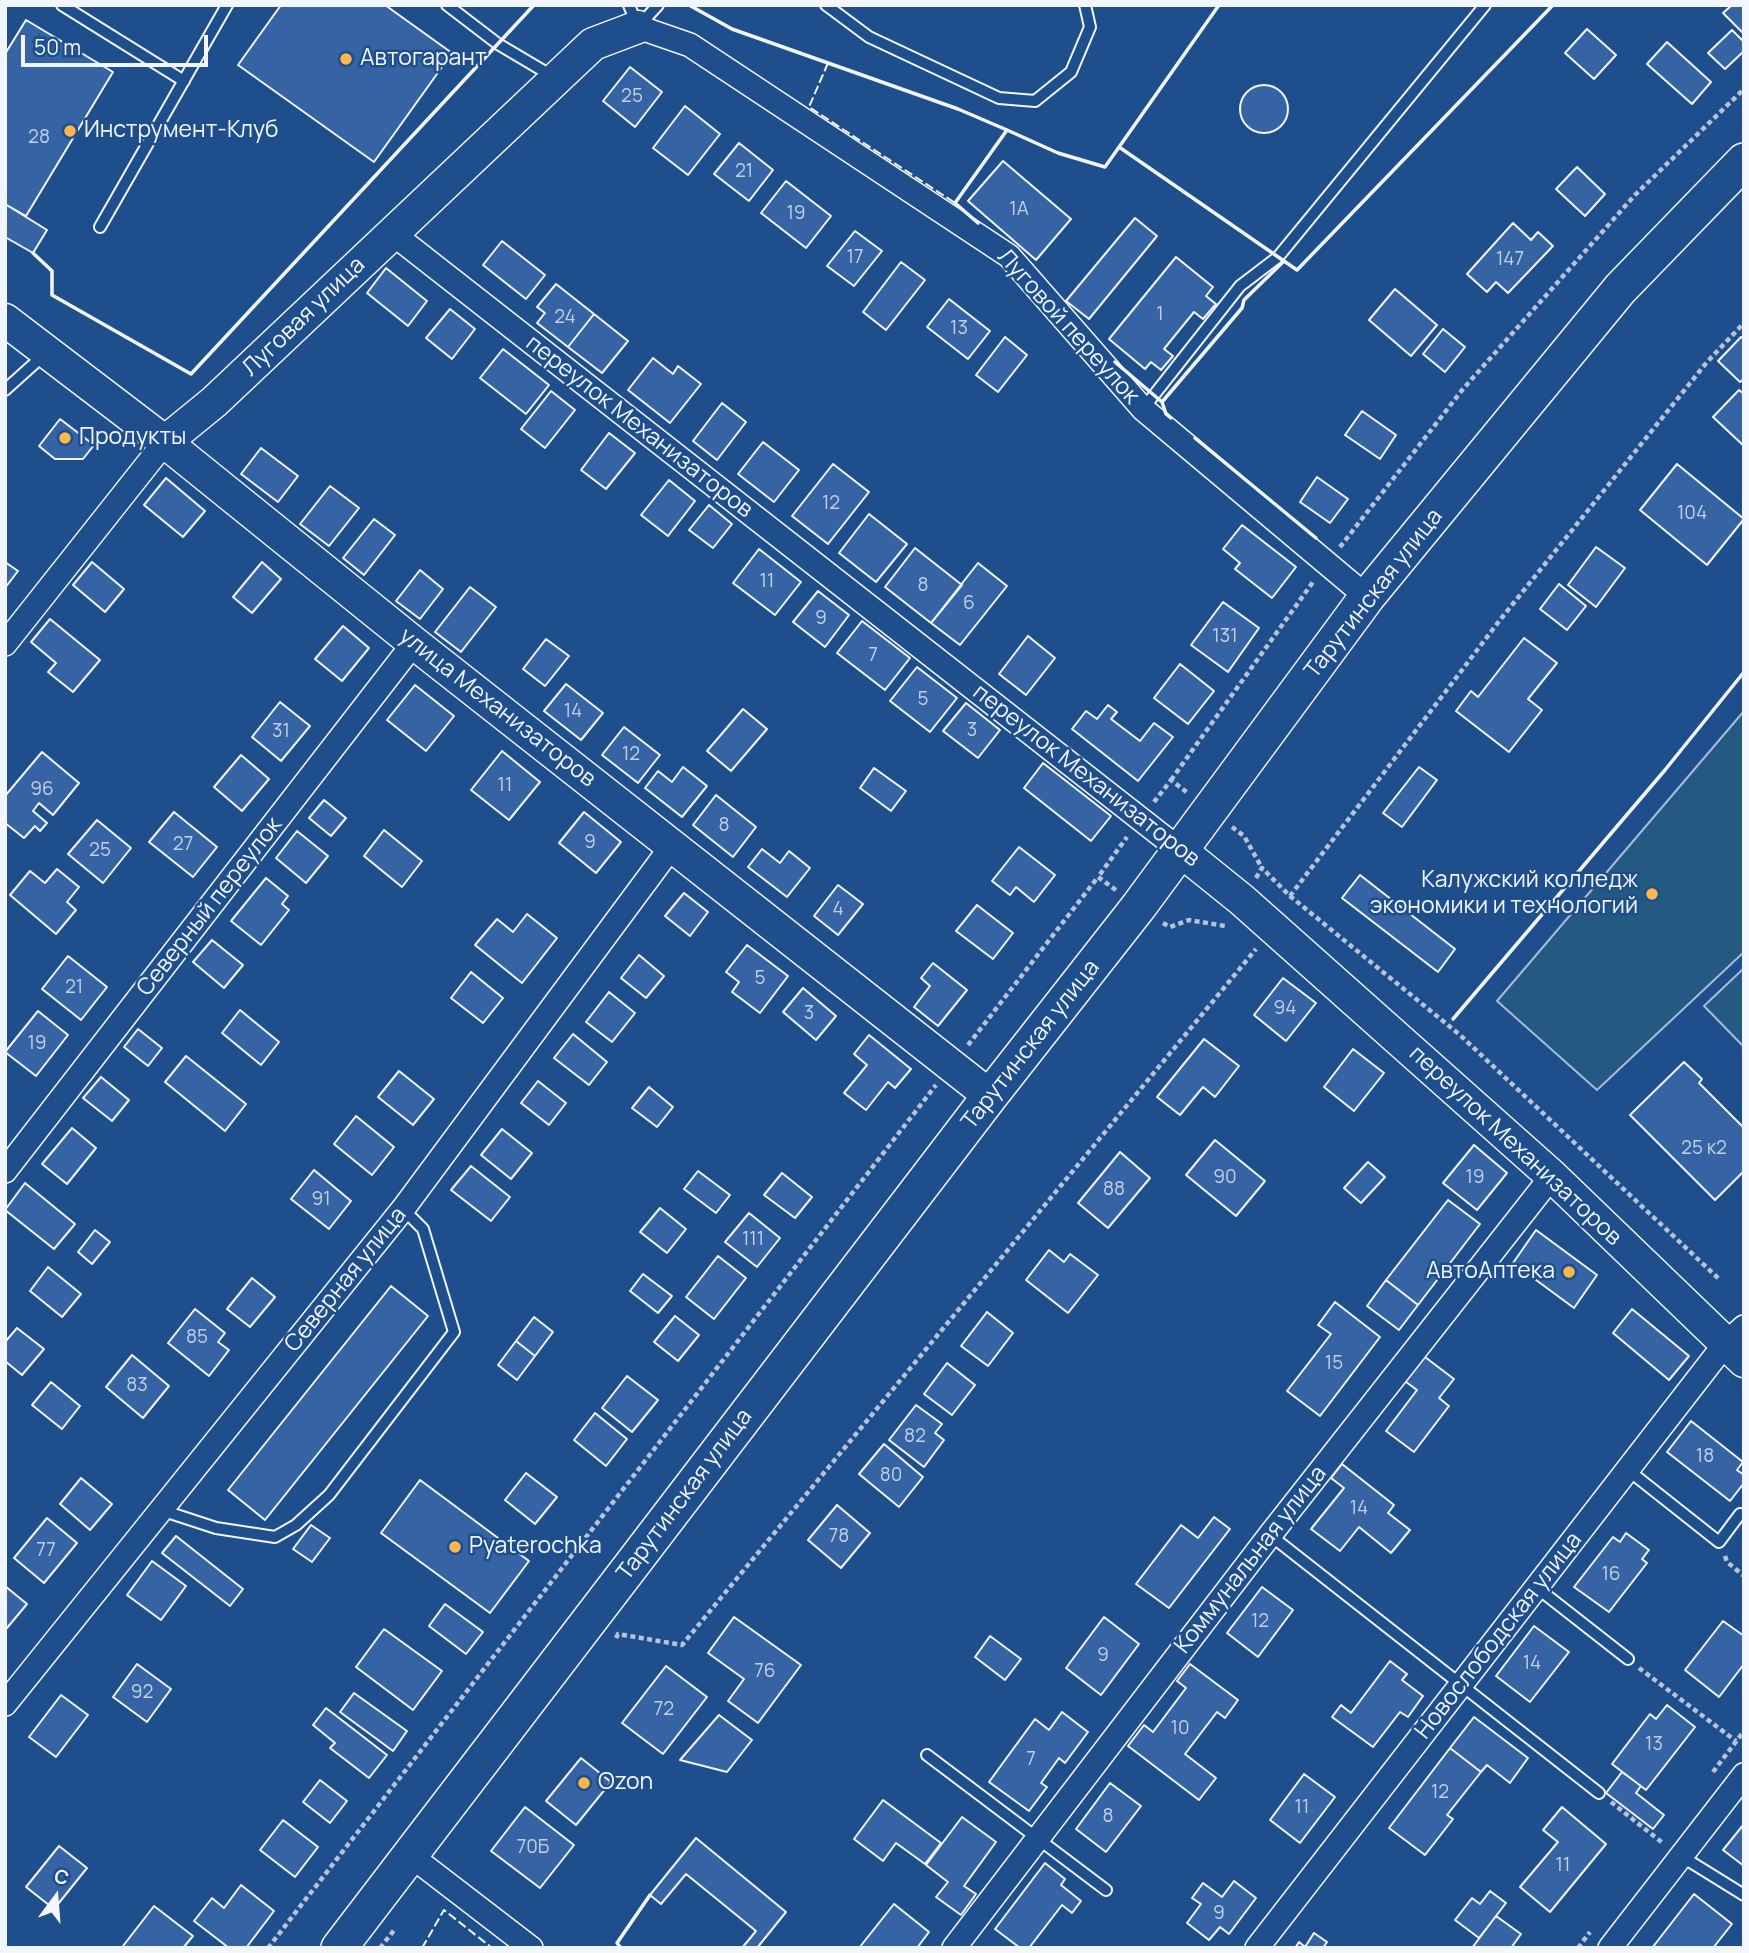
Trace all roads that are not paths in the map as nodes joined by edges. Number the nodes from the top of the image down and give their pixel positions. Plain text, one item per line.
1 (62, 5) edge
2 (227, 5) edge
3 (447, 5) edge
4 (827, 5) edge
5 (1085, 5) edge
6 (1485, 5) edge
7 (641, 12) edge
8 (555, 78) junction
9 (184, 81) junction
10 (1744, 161) edge
11 (100, 227) dead end
12 (392, 233) junction
13 (5, 320) edge
14 (47, 352) junction
15 (5, 390) edge
16 (1143, 409) junction
17 (165, 442) junction
18 (1367, 597) junction
19 (414, 643) junction
20 (5, 644) edge
21 (672, 846) junction
22 (1180, 850) junction
23 (990, 1096) junction
24 (5, 1171) edge
25 (1552, 1176) junction
26 (403, 1209) junction
27 (1738, 1344) edge
28 (1628, 1470) junction
29 (161, 1510) junction
30 (1741, 1514) dead end
31 (1270, 1535) junction
32 (1536, 1587) junction
33 (1628, 1659) road end
34 (1462, 1683) junction
35 (5, 1704) edge
36 (927, 1755) dead end
37 (1744, 1775) edge
38 (1599, 1793) road end
39 (1038, 1838) junction
40 (410, 1854) junction
41 (1681, 1856) junction
42 (1106, 1890) dead end
43 (1744, 1895) edge
44 (339, 1948) edge
45 (531, 1948) edge
46 (954, 1948) edge
47 (1257, 1948) edge
48 (1610, 1948) edge

1 - 9 lane
2 - 9 lane
3 - 8 lane
4 - 5 lane
6 - 16 lane
7 - 8 street, Луговая улица
7 - 16 street, Луговой переулок
8 - 12 street, Луговая улица
9 - 11 lane
10 - 18 main road, Тарутинская улица
12 - 17 street, Луговая улица
12 - 22 street, переулок Механизаторов
13 - 14 street, улица Механизаторов
14 - 15 lane
14 - 17 street, улица Механизаторов
16 - 18 street, Луговой переулок
17 - 19 street, улица Механизаторов
17 - 20 street, Луговая улица
18 - 22 main road, Тарутинская улица
19 - 21 street, улица Механизаторов
19 - 24 street, Северный переулок
21 - 23 street, улица Механизаторов
21 - 26 street, Северная улица
22 - 23 main road, Тарутинская улица
22 - 25 street, переулок Механизаторов
23 - 40 main road, Тарутинская улица
25 - 27 street, переулок Механизаторов
25 - 31 street, Коммунальная улица
26 - 29 street, Северная улица
26 - 29 lane
27 - 28 street, Новослободская улица
28 - 30 lane
28 - 32 street, Новослободская улица
29 - 35 street, Северная улица
31 - 34 lane
31 - 39 street, Коммунальная улица
32 - 33 lane
32 - 34 street, Новослободская улица
34 - 38 lane
34 - 47 street, Новослободская улица
36 - 39 lane
37 - 41 street
39 - 42 lane
39 - 46 street, Коммунальная улица
40 - 44 main road, Тарутинская улица
40 - 45 street
41 - 43 lane
41 - 48 street

